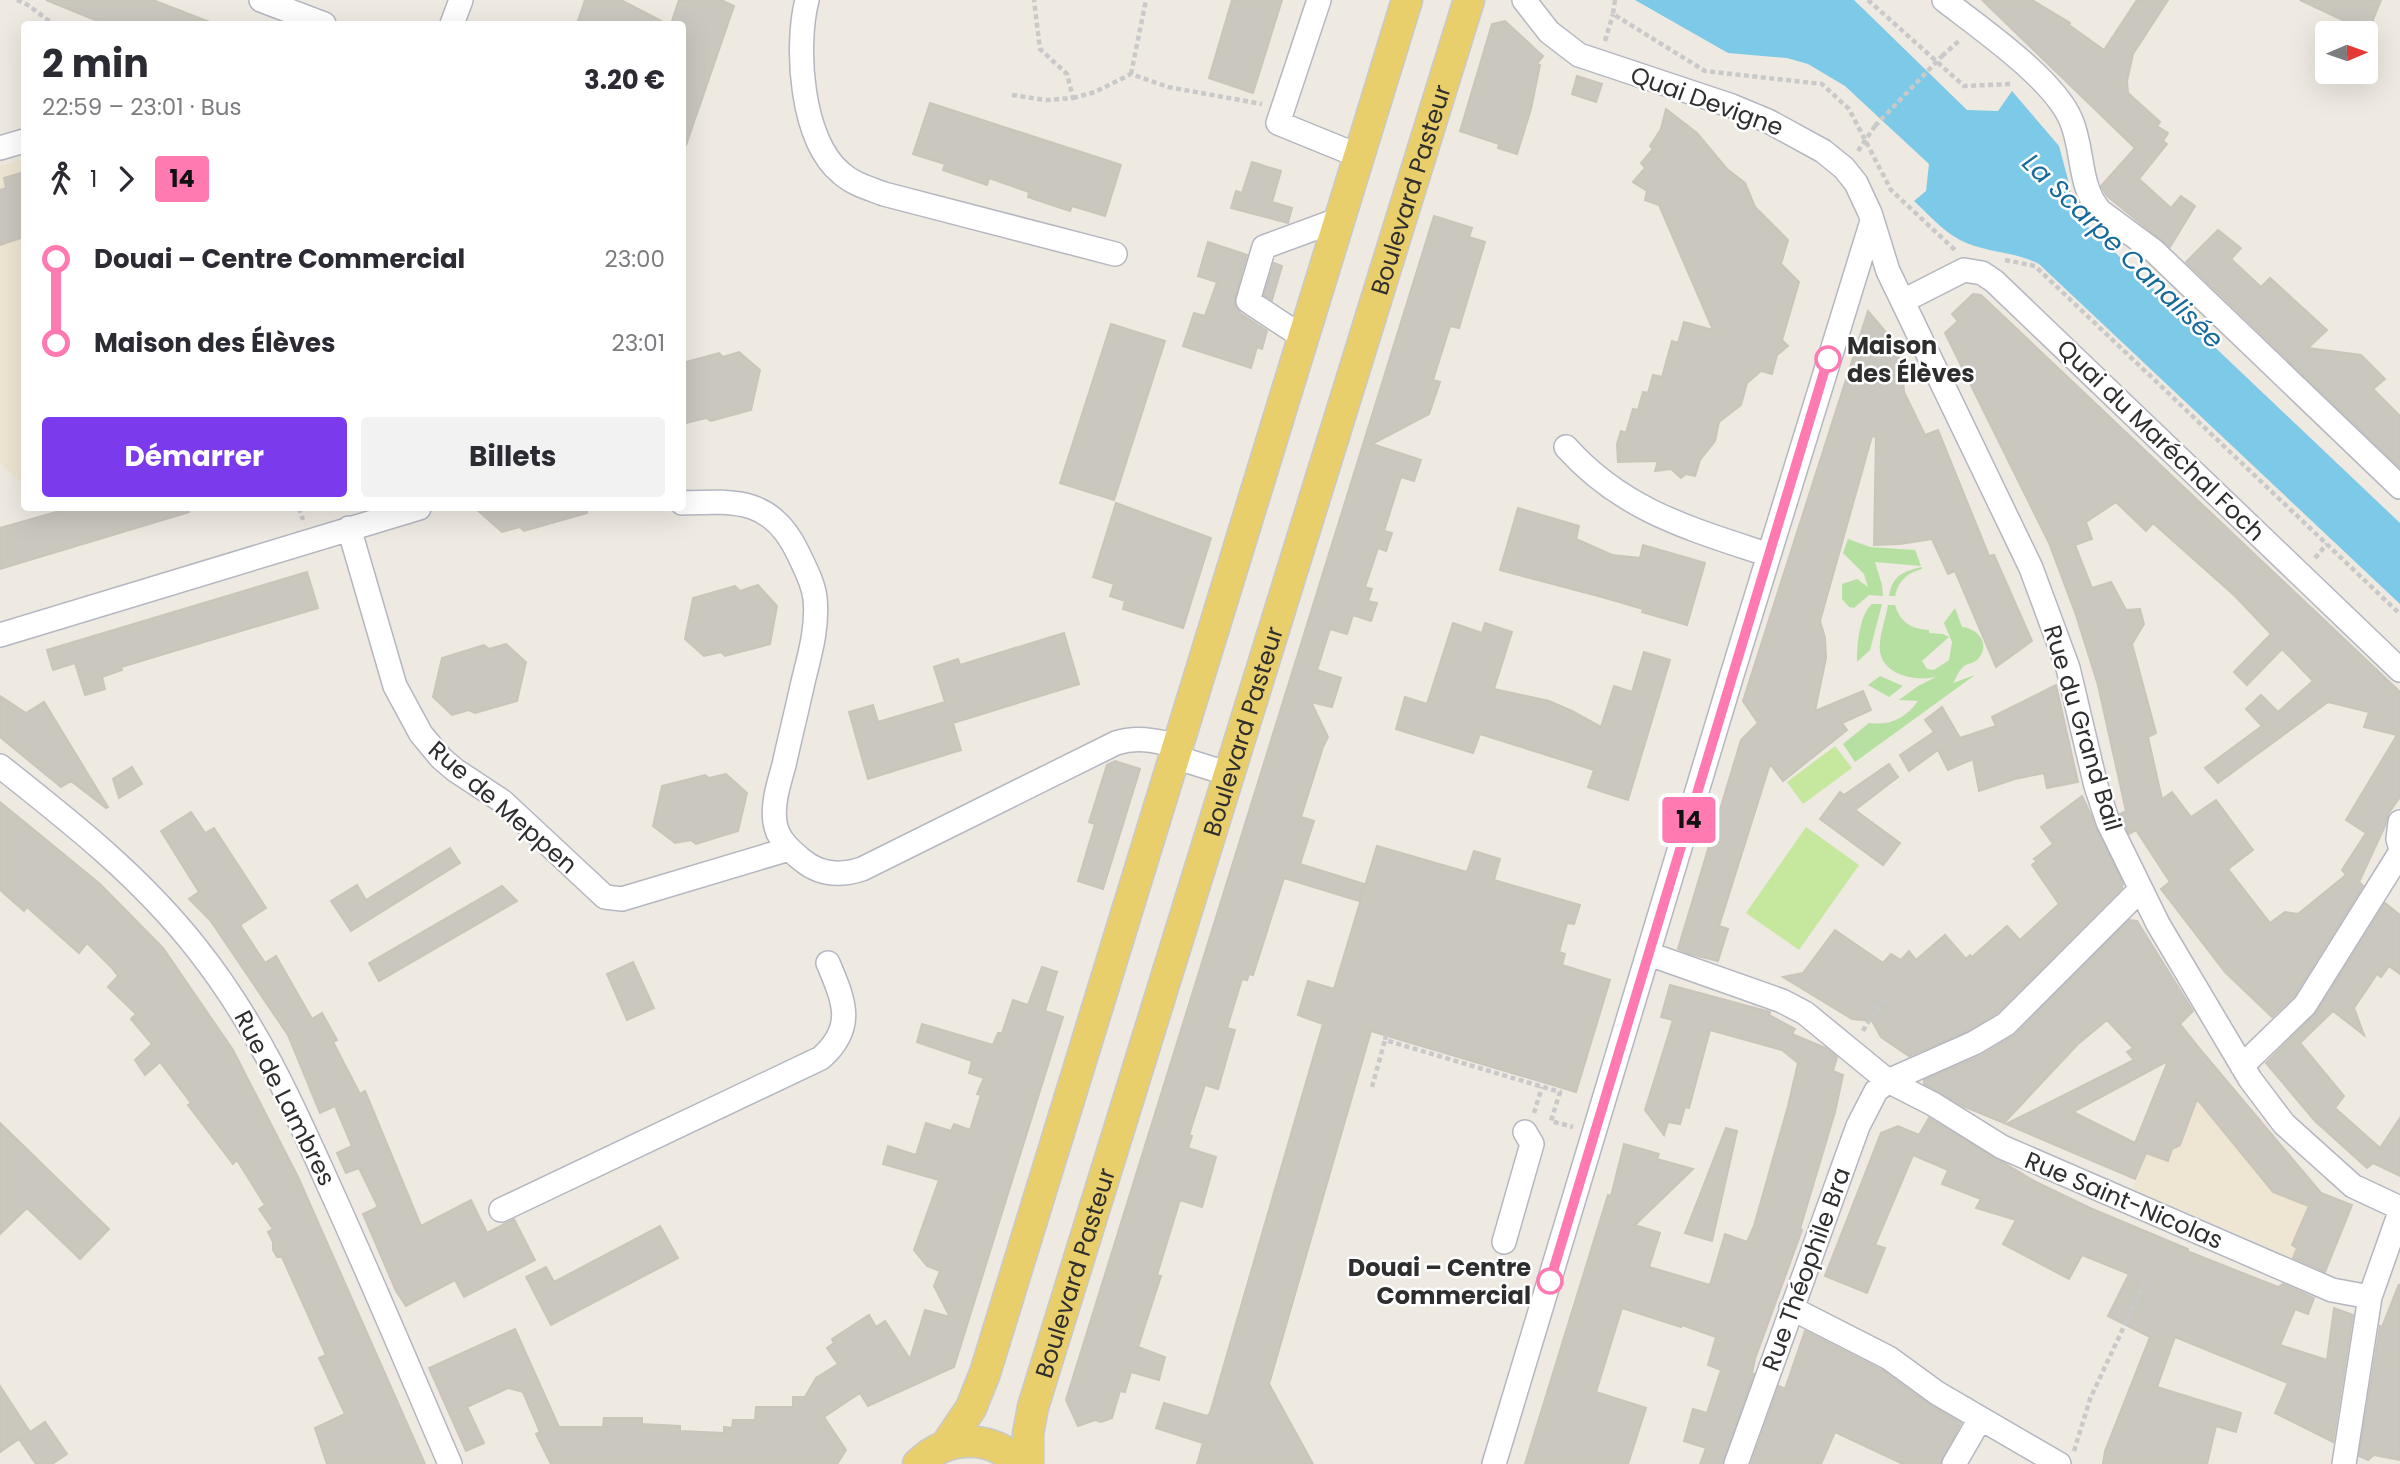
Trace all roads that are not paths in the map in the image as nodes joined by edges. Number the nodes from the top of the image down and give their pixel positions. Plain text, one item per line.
1 (261, 0) edge
2 (461, 0) edge
3 (807, 0) edge
4 (1319, 0) edge
5 (1407, 0) edge
6 (1469, 0) edge
7 (1524, 0) edge
8 (1945, 0) edge
9 (316, 21) edge
10 (453, 21) edge
11 (21, 142) edge
12 (0, 148) edge
13 (1359, 156) junction
14 (1339, 219) junction
15 (1872, 221) junction
16 (1115, 254) dead end
17 (1903, 300) junction
18 (1304, 338) junction
19 (1566, 447) dead end
20 (2400, 487) edge
21 (686, 503) edge
22 (408, 511) edge
23 (349, 528) junction
24 (1769, 555) junction
25 (0, 635) edge
26 (2400, 670) edge
27 (1177, 752) junction
28 (0, 766) edge
29 (1228, 774) junction
30 (2400, 822) edge
31 (2400, 846) edge
32 (789, 849) junction
33 (2400, 853) edge
34 (2140, 890) junction
35 (1649, 954) junction
36 (828, 963) dead end
37 (2242, 1066) junction
38 (1888, 1081) junction
39 (1528, 1138) dead end
40 (501, 1210) dead end
41 (2400, 1210) edge
42 (1504, 1242) dead end
43 (2370, 1297) junction
44 (1791, 1308) junction
45 (1980, 1419) junction
46 (946, 1445) junction
47 (450, 1464) edge
48 (918, 1464) edge
49 (1020, 1464) edge
50 (1028, 1464) edge
51 (1494, 1464) edge
52 (1736, 1464) edge
53 (1954, 1464) edge
54 (2059, 1464) edge
55 (2344, 1464) edge

1 - 9 street
2 - 10 street
3 - 16 street
4 - 13 street
5 - 13 main road
6 - 29 main road, Boulevard Pasteur
7 - 15 street, Quai Devigne
8 - 20 street
11 - 12 street
13 - 14 main road
14 - 18 main road
14 - 18 street
15 - 17 street, Rue du Grand Bail
15 - 24 street
17 - 26 street, Quai du Maréchal Foch
17 - 34 street, Rue du Grand Bail
18 - 27 main road
19 - 24 street
21 - 32 street
22 - 23 street
23 - 25 street
23 - 32 street, Rue de Meppen
24 - 35 street
27 - 29 street
27 - 32 street
27 - 46 main road
28 - 47 street, Rue de Lambres
29 - 50 main road, Boulevard Pasteur
30 - 31 street
33 - 37 street
34 - 37 street, Rue du Grand Bail
34 - 38 street
35 - 38 street, Rue Saint-Nicolas
35 - 51 street
36 - 40 street
37 - 41 street, Rue du Grand Bail
38 - 43 street, Rue Saint-Nicolas
38 - 44 street, Rue Théophile Bra
39 - 42 street
41 - 43 street
43 - 55 street
44 - 45 street
44 - 52 street, Rue Théophile Bra
45 - 53 street
45 - 54 street
46 - 48 main road
46 - 49 main road

